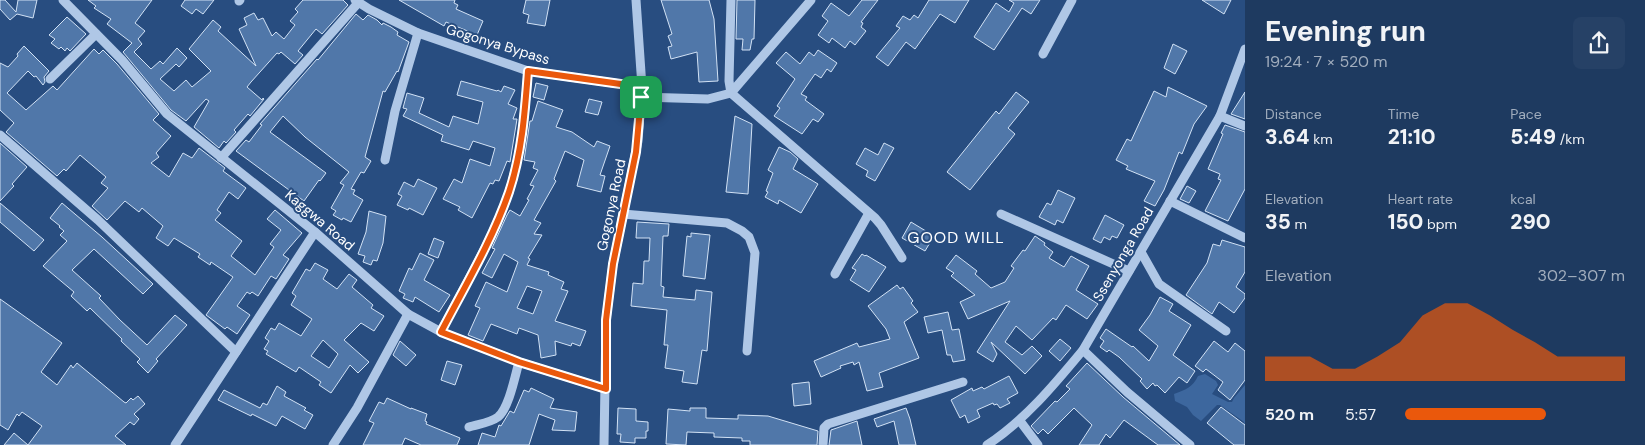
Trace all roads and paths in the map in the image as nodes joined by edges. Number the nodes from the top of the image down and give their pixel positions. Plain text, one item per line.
1 (63, 0) edge
2 (375, 0) edge
3 (636, 0) edge
4 (731, 0) edge
5 (812, 0) edge
6 (1072, 0) edge
7 (357, 2) edge
8 (369, 9) junction
9 (418, 33) junction
10 (96, 34) junction
11 (1245, 49) edge
12 (1043, 54) dead end
13 (528, 71) junction
14 (1241, 75) edge
15 (50, 79) dead end
16 (642, 87) junction
17 (731, 93) junction
18 (641, 97) junction
19 (1220, 116) junction
20 (1245, 126) edge
21 (0, 135) edge
22 (221, 158) junction
23 (385, 160) dead end
24 (1170, 201) junction
25 (869, 213) junction
26 (623, 214) junction
27 (1001, 214) dead end
28 (315, 232) junction
29 (1245, 238) edge
30 (1141, 252) junction
31 (902, 258) dead end
32 (1129, 272) junction
33 (835, 274) dead end
34 (408, 314) junction
35 (1226, 331) dead end
36 (441, 332) junction
37 (1082, 350) junction
38 (747, 351) dead end
39 (236, 352) junction
40 (519, 362) junction
41 (964, 382) dead end
42 (606, 389) junction
43 (1020, 421) junction
44 (468, 427) dead end
45 (175, 445) edge
46 (333, 445) edge
47 (604, 445) edge
48 (823, 445) edge
49 (986, 445) edge
50 (1038, 445) edge
51 (1190, 445) edge

1 - 10 street, Kaggwa Road
2 - 8 street
3 - 16 street, Gogonya Road
4 - 17 street
5 - 17 street
6 - 12 street
7 - 8 street, Gogonya Bypass
7 - 22 street
8 - 9 street, Gogonya Bypass
9 - 13 street, Gogonya Bypass
9 - 23 street
10 - 15 street
10 - 22 street, Kaggwa Road
11 - 14 street, Ssenyonga Road
13 - 16 street, Gogonya Bypass
13 - 36 street
14 - 19 street, Ssenyonga Road
16 - 18 street, Gogonya Road
17 - 18 street
17 - 25 street
18 - 26 street, Gogonya Road
19 - 20 street
19 - 24 street, Ssenyonga Road
21 - 39 street
22 - 28 street, Kaggwa Road
24 - 29 street
24 - 30 street, Ssenyonga Road
25 - 31 street
25 - 33 street
26 - 38 street
26 - 42 street, Gogonya Road
27 - 32 street
28 - 34 street, Kaggwa Road
28 - 39 street
30 - 32 street, Ssenyonga Road
30 - 35 street
32 - 37 street, Ssenyonga Road
34 - 36 street, Kaggwa Road
34 - 46 street
36 - 40 street, Kaggwa Road
37 - 43 street, Ssenyonga Road
37 - 51 street
39 - 45 street
40 - 42 street, Kaggwa Road
40 - 44 street
41 - 48 street
42 - 47 street, Gogonya Road
43 - 49 street, Ssenyonga Road
43 - 50 street

